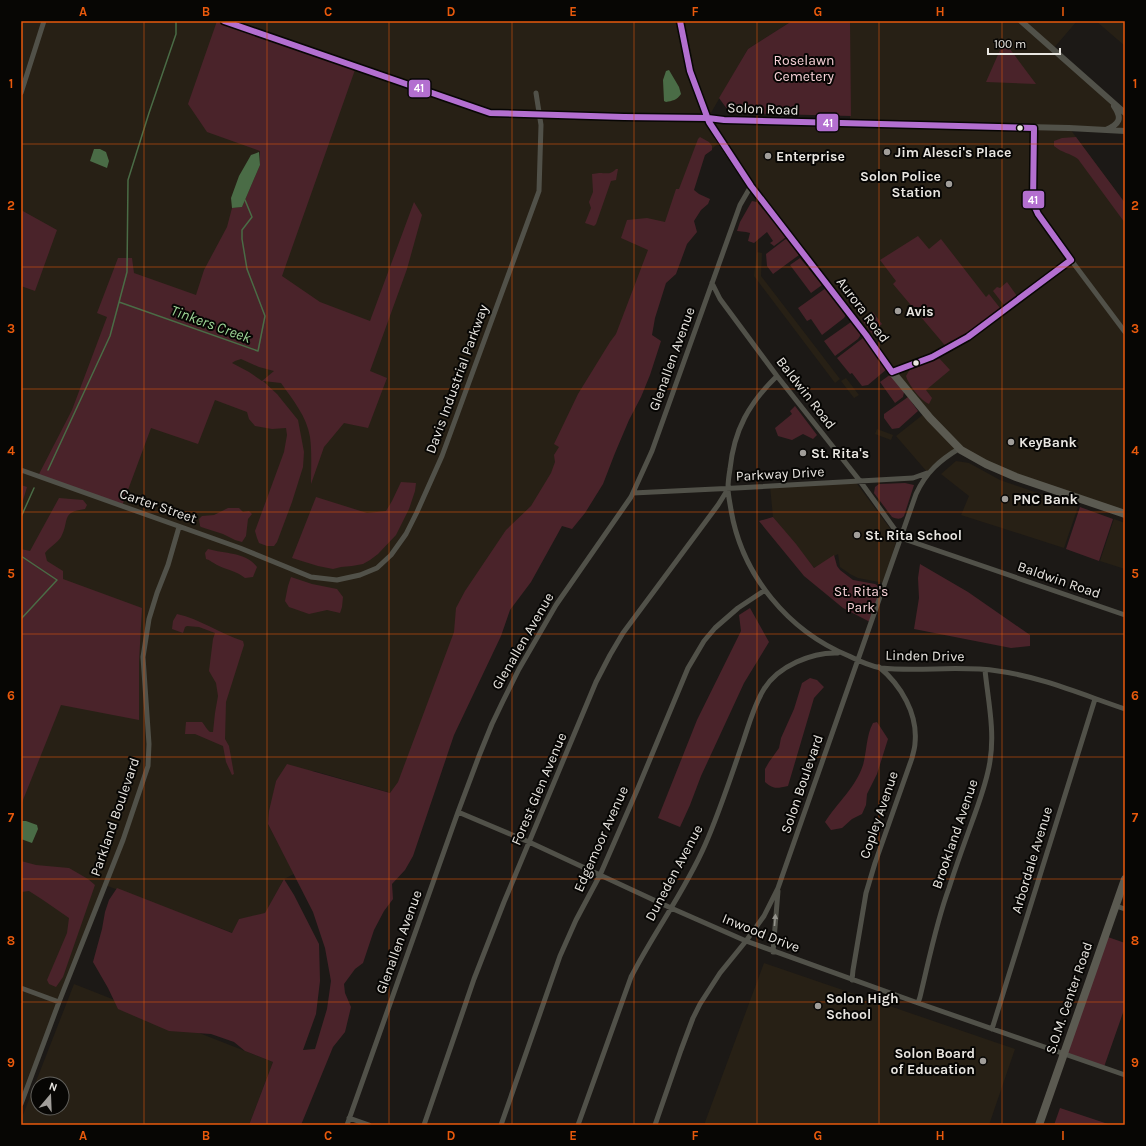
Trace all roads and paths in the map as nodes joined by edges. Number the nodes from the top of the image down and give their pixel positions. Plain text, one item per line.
1 (44, 21) edge
2 (224, 21) edge
3 (680, 21) edge
4 (1022, 21) edge
5 (536, 92) dead end
6 (21, 93) edge
7 (1109, 99) junction
8 (1125, 113) edge
9 (540, 115) junction
10 (708, 118) junction
11 (1034, 128) junction
12 (1104, 130) junction
13 (1125, 131) edge
14 (751, 186) junction
15 (1071, 260) junction
16 (712, 283) junction
17 (1125, 332) edge
18 (892, 372) junction
19 (777, 376) junction
20 (960, 448) junction
21 (21, 470) edge
22 (928, 473) junction
23 (860, 481) junction
24 (728, 489) junction
25 (633, 493) junction
26 (1125, 514) edge
27 (179, 527) junction
28 (901, 538) junction
29 (286, 566) joint
30 (765, 590) junction
31 (1125, 615) edge
32 (840, 653) junction
33 (857, 660) junction
34 (879, 667) junction
35 (985, 670) junction
36 (1095, 699) junction
37 (1125, 709) edge
38 (458, 812) junction
39 (529, 842) junction
40 (600, 875) junction
41 (1125, 879) edge
42 (778, 888) junction
43 (1116, 906) junction
44 (671, 908) junction
45 (1125, 909) edge
46 (746, 942) junction
47 (773, 952) junction
48 (852, 980) junction
49 (21, 988) edge
50 (59, 1002) junction
51 (918, 1003) junction
52 (992, 1029) junction
53 (1064, 1053) junction
54 (1125, 1075) edge
55 (21, 1104) edge
56 (350, 1118) junction
57 (347, 1125) edge
58 (369, 1125) edge
59 (424, 1125) edge
60 (501, 1125) edge
61 (578, 1125) edge
62 (656, 1125) edge
63 (1039, 1125) edge

1 - 6 street
2 - 9 street, Solon Road
3 - 10 main road, Aurora Road
4 - 7 street
5 - 9 street, Davis Industrial Parkway
7 - 8 street
7 - 12 street
9 - 10 street, Solon Road
9 - 29 street, Davis Industrial Parkway
10 - 11 street, Solon Road
10 - 14 main road, Aurora Road
11 - 12 street, Solon Road
11 - 15 street
12 - 13 street, Solon Road
14 - 16 street, Glenallen Avenue
14 - 18 main road, Aurora Road
15 - 17 street
15 - 18 street
16 - 19 street, Baldwin Road
16 - 25 street, Glenallen Avenue
18 - 20 main road, Aurora Road
19 - 23 street, Baldwin Road
19 - 24 street, Linden Drive
20 - 22 street, Solon Boulevard
20 - 26 main road, Aurora Road
21 - 27 street, Carter Street
22 - 23 street, Parkway Drive
22 - 28 street, Solon Boulevard
23 - 24 street, Parkway Drive
23 - 28 street, Baldwin Road
24 - 25 street, Parkway Drive
24 - 30 street, Linden Drive
24 - 39 street, Forest Glen Avenue
25 - 38 street, Glenallen Avenue
27 - 29 street, Carter Street
27 - 50 street, Parkland Boulevard
28 - 31 street, Baldwin Road
28 - 33 street, Solon Boulevard
30 - 32 street, Linden Drive
30 - 40 street, Edgemoor Avenue
32 - 33 street, Linden Drive
32 - 44 street, Duneden Avenue
33 - 34 street, Linden Drive
33 - 42 street, Solon Boulevard
34 - 35 street, Linden Drive
34 - 48 street, Copley Avenue
35 - 36 street, Linden Drive
35 - 51 street, Brookland Avenue
36 - 37 street, Linden Drive
36 - 52 street, Arbordale Avenue
38 - 39 street, Inwood Drive
38 - 56 street, Glenallen Avenue
39 - 40 street, Inwood Drive
39 - 59 street, Forest Glen Avenue
40 - 44 street, Inwood Drive
40 - 60 street, Edgemoor Avenue
41 - 43 main road, S.O.M. Center Road
42 - 46 street, Solon Boulevard
47 -> 42 street
43 - 45 street
43 - 53 main road, S.O.M. Center Road
44 - 46 street, Inwood Drive
44 - 61 street, Duneden Avenue
46 - 47 street, Inwood Drive
46 - 62 street, Solon Boulevard
47 - 48 street, Inwood Drive
48 - 51 street, Inwood Drive
49 - 50 street
50 - 55 street, Parkland Boulevard
51 - 52 street, Inwood Drive
52 - 53 street, Inwood Drive
53 - 54 street, Inwood Drive
53 - 63 main road, S.O.M. Center Road
56 - 57 street, Glenallen Avenue
56 - 58 street

